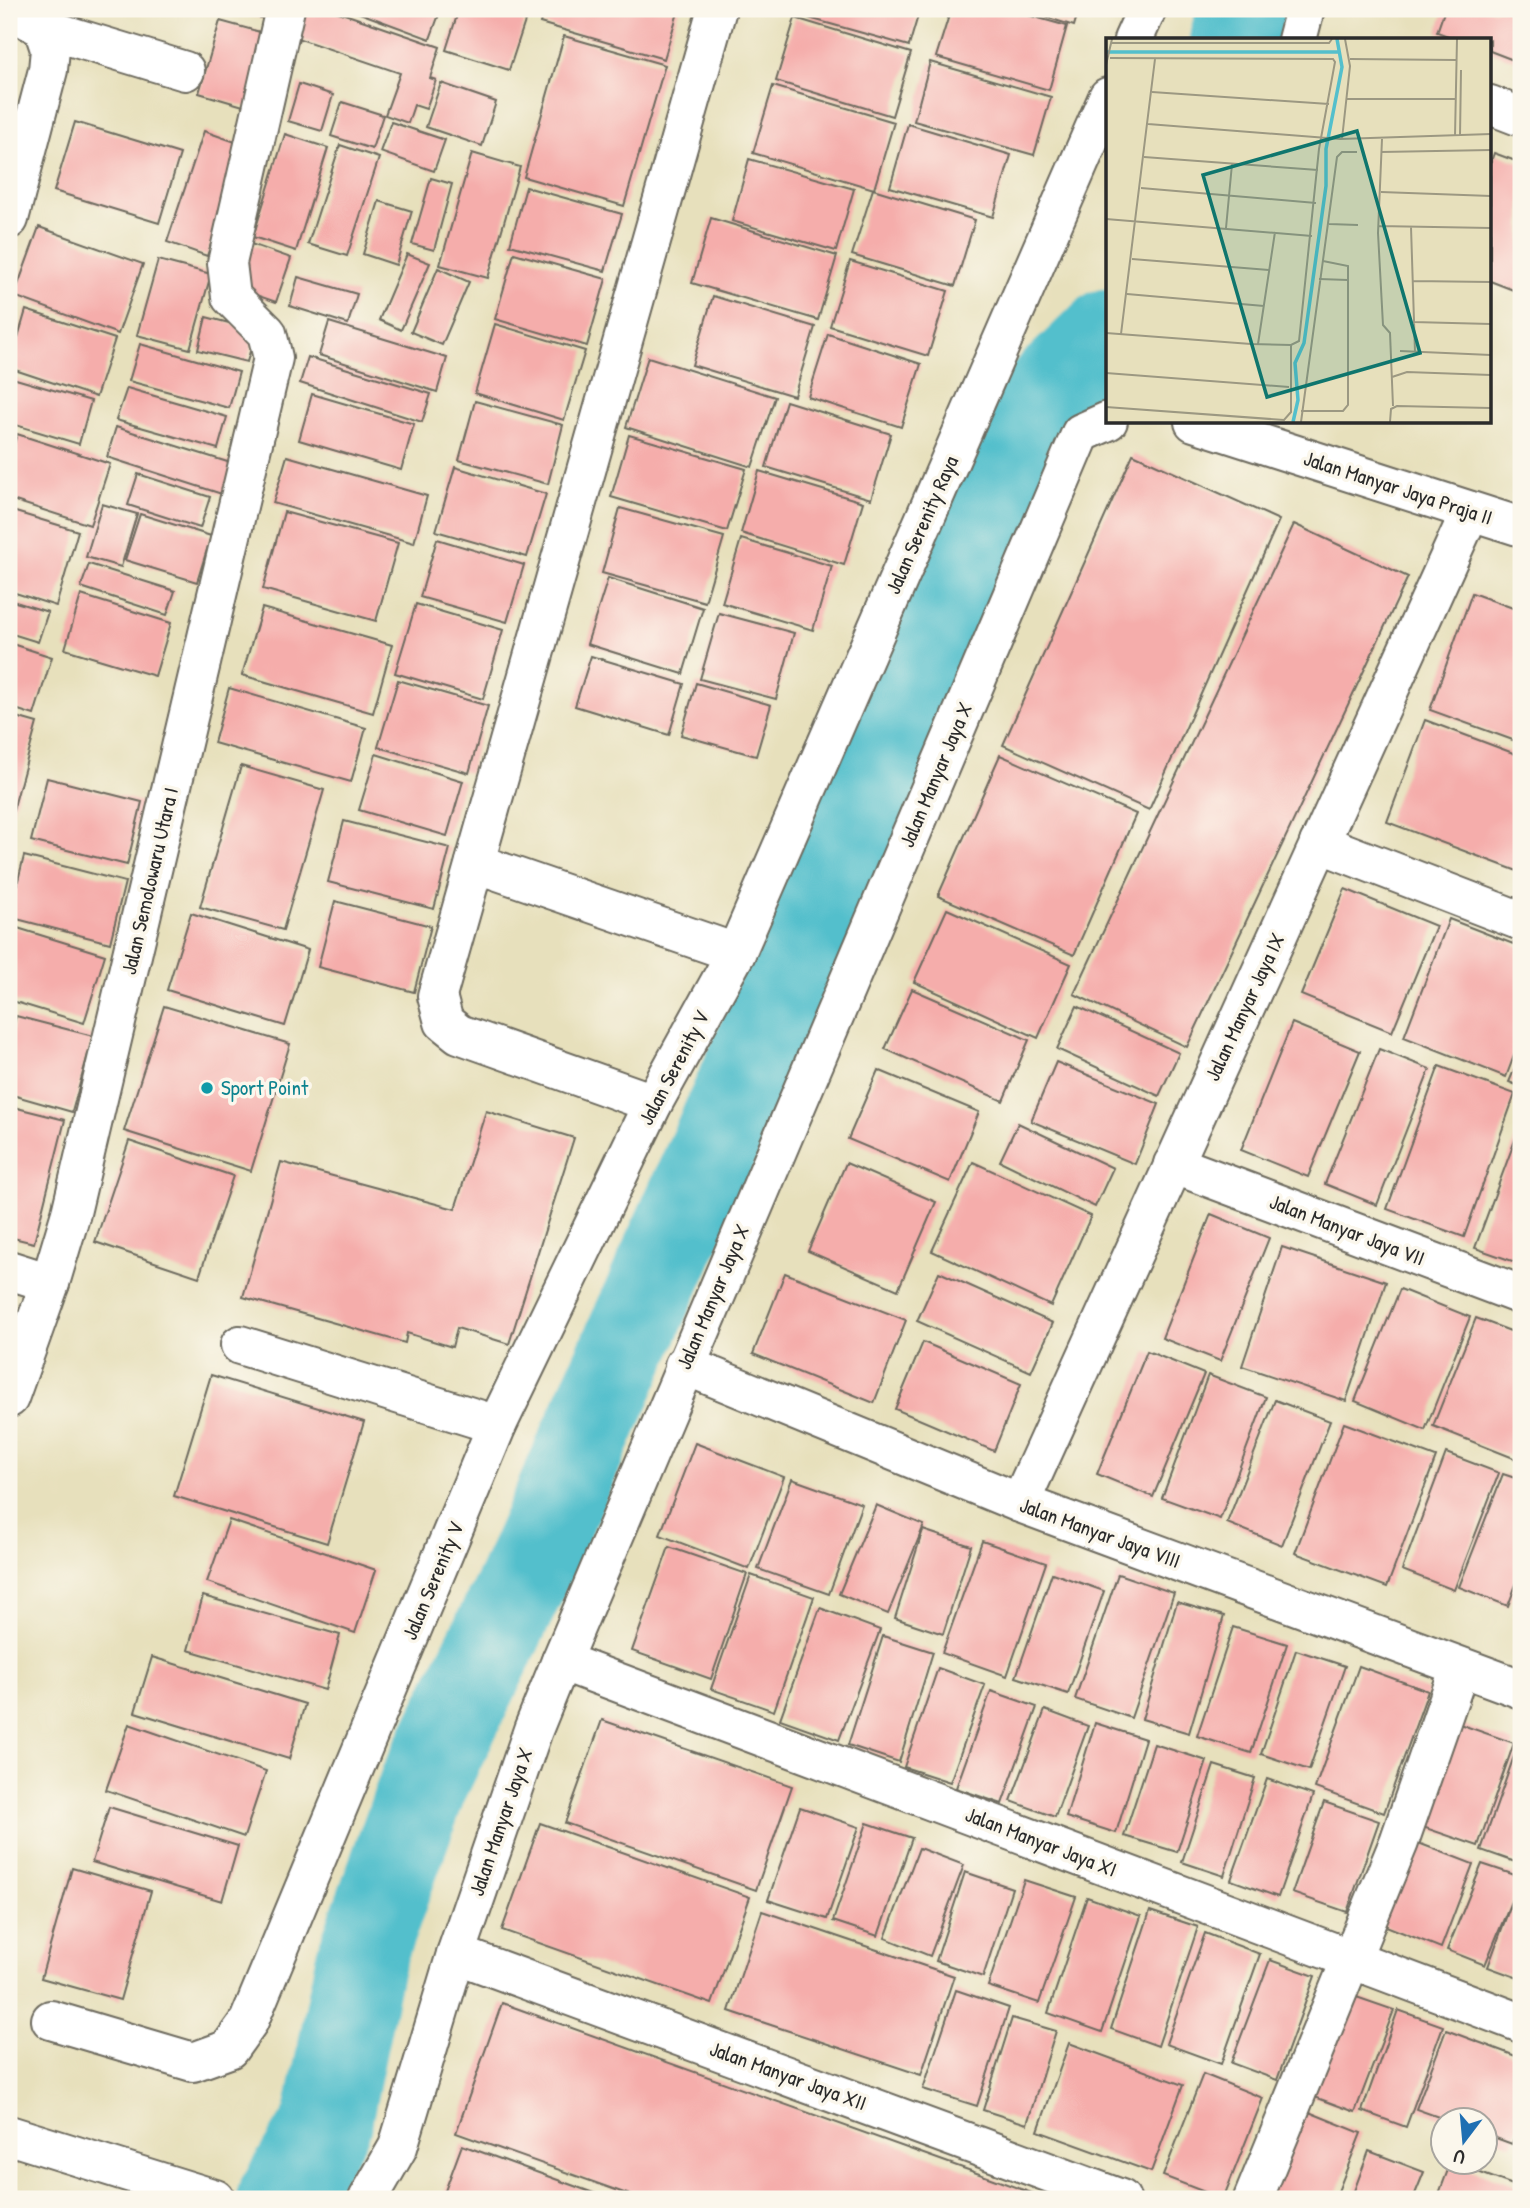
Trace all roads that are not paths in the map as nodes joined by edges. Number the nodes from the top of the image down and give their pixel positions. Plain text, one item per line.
1 (9, 9) edge
2 (285, 9) edge
3 (717, 9) edge
4 (1147, 9) edge
5 (43, 28) junction
6 (1134, 38) edge
7 (185, 71) dead end
8 (1106, 102) edge
9 (1492, 106) edge
10 (1521, 117) edge
11 (9, 219) edge
12 (1106, 422) edge
13 (1200, 424) edge
14 (1470, 512) junction
15 (1521, 527) edge
16 (1320, 843) junction
17 (475, 863) junction
18 (1521, 921) edge
19 (736, 953) junction
20 (653, 1103) junction
21 (1173, 1164) junction
22 (9, 1270) edge
23 (50, 1283) junction
24 (1521, 1295) edge
25 (240, 1345) dead end
26 (684, 1365) junction
27 (9, 1398) edge
28 (497, 1425) junction
29 (1020, 1503) junction
30 (561, 1661) junction
31 (1460, 1667) junction
32 (1521, 1689) edge
33 (456, 1954) junction
34 (1351, 1958) junction
35 (51, 2020) dead end
36 (1521, 2024) edge
37 (9, 2135) edge
38 (155, 2189) edge
39 (212, 2198) edge
40 (368, 2199) edge
41 (1121, 2199) edge
42 (1253, 2199) edge

1 - 5 street
2 - 23 street, Jalan Semolowaru Utara I
3 - 17 street
4 - 6 street
5 - 7 street
5 - 11 street
8 - 19 street, Jalan Serenity Raya
9 - 10 street
12 - 26 street, Jalan Manyar Jaya X
13 - 14 street, Jalan Manyar Jaya Praja II
14 - 15 street, Jalan Manyar Jaya Praja II
14 - 16 street, Jalan Manyar Jaya IX
16 - 18 street
16 - 21 street, Jalan Manyar Jaya IX
17 - 19 street
17 - 20 street
19 - 20 street, Jalan Serenity V
20 - 28 street, Jalan Serenity V
21 - 24 street, Jalan Manyar Jaya VII
21 - 29 street, Jalan Manyar Jaya IX
22 - 23 street
23 - 27 street, Jalan Semolowaru Utara I
25 - 28 street
26 - 29 street, Jalan Manyar Jaya VIII
26 - 30 street, Jalan Manyar Jaya X
28 - 35 street, Jalan Serenity V
29 - 31 street, Jalan Manyar Jaya VIII
30 - 33 street, Jalan Manyar Jaya X
30 - 34 street, Jalan Manyar Jaya XI
31 - 32 street, Jalan Manyar Jaya VIII
31 - 34 street
33 - 40 street, Jalan Manyar Jaya X
33 - 41 street, Jalan Manyar Jaya XII
34 - 36 street, Jalan Manyar Jaya XI
34 - 42 street
37 - 38 street
38 - 39 street

